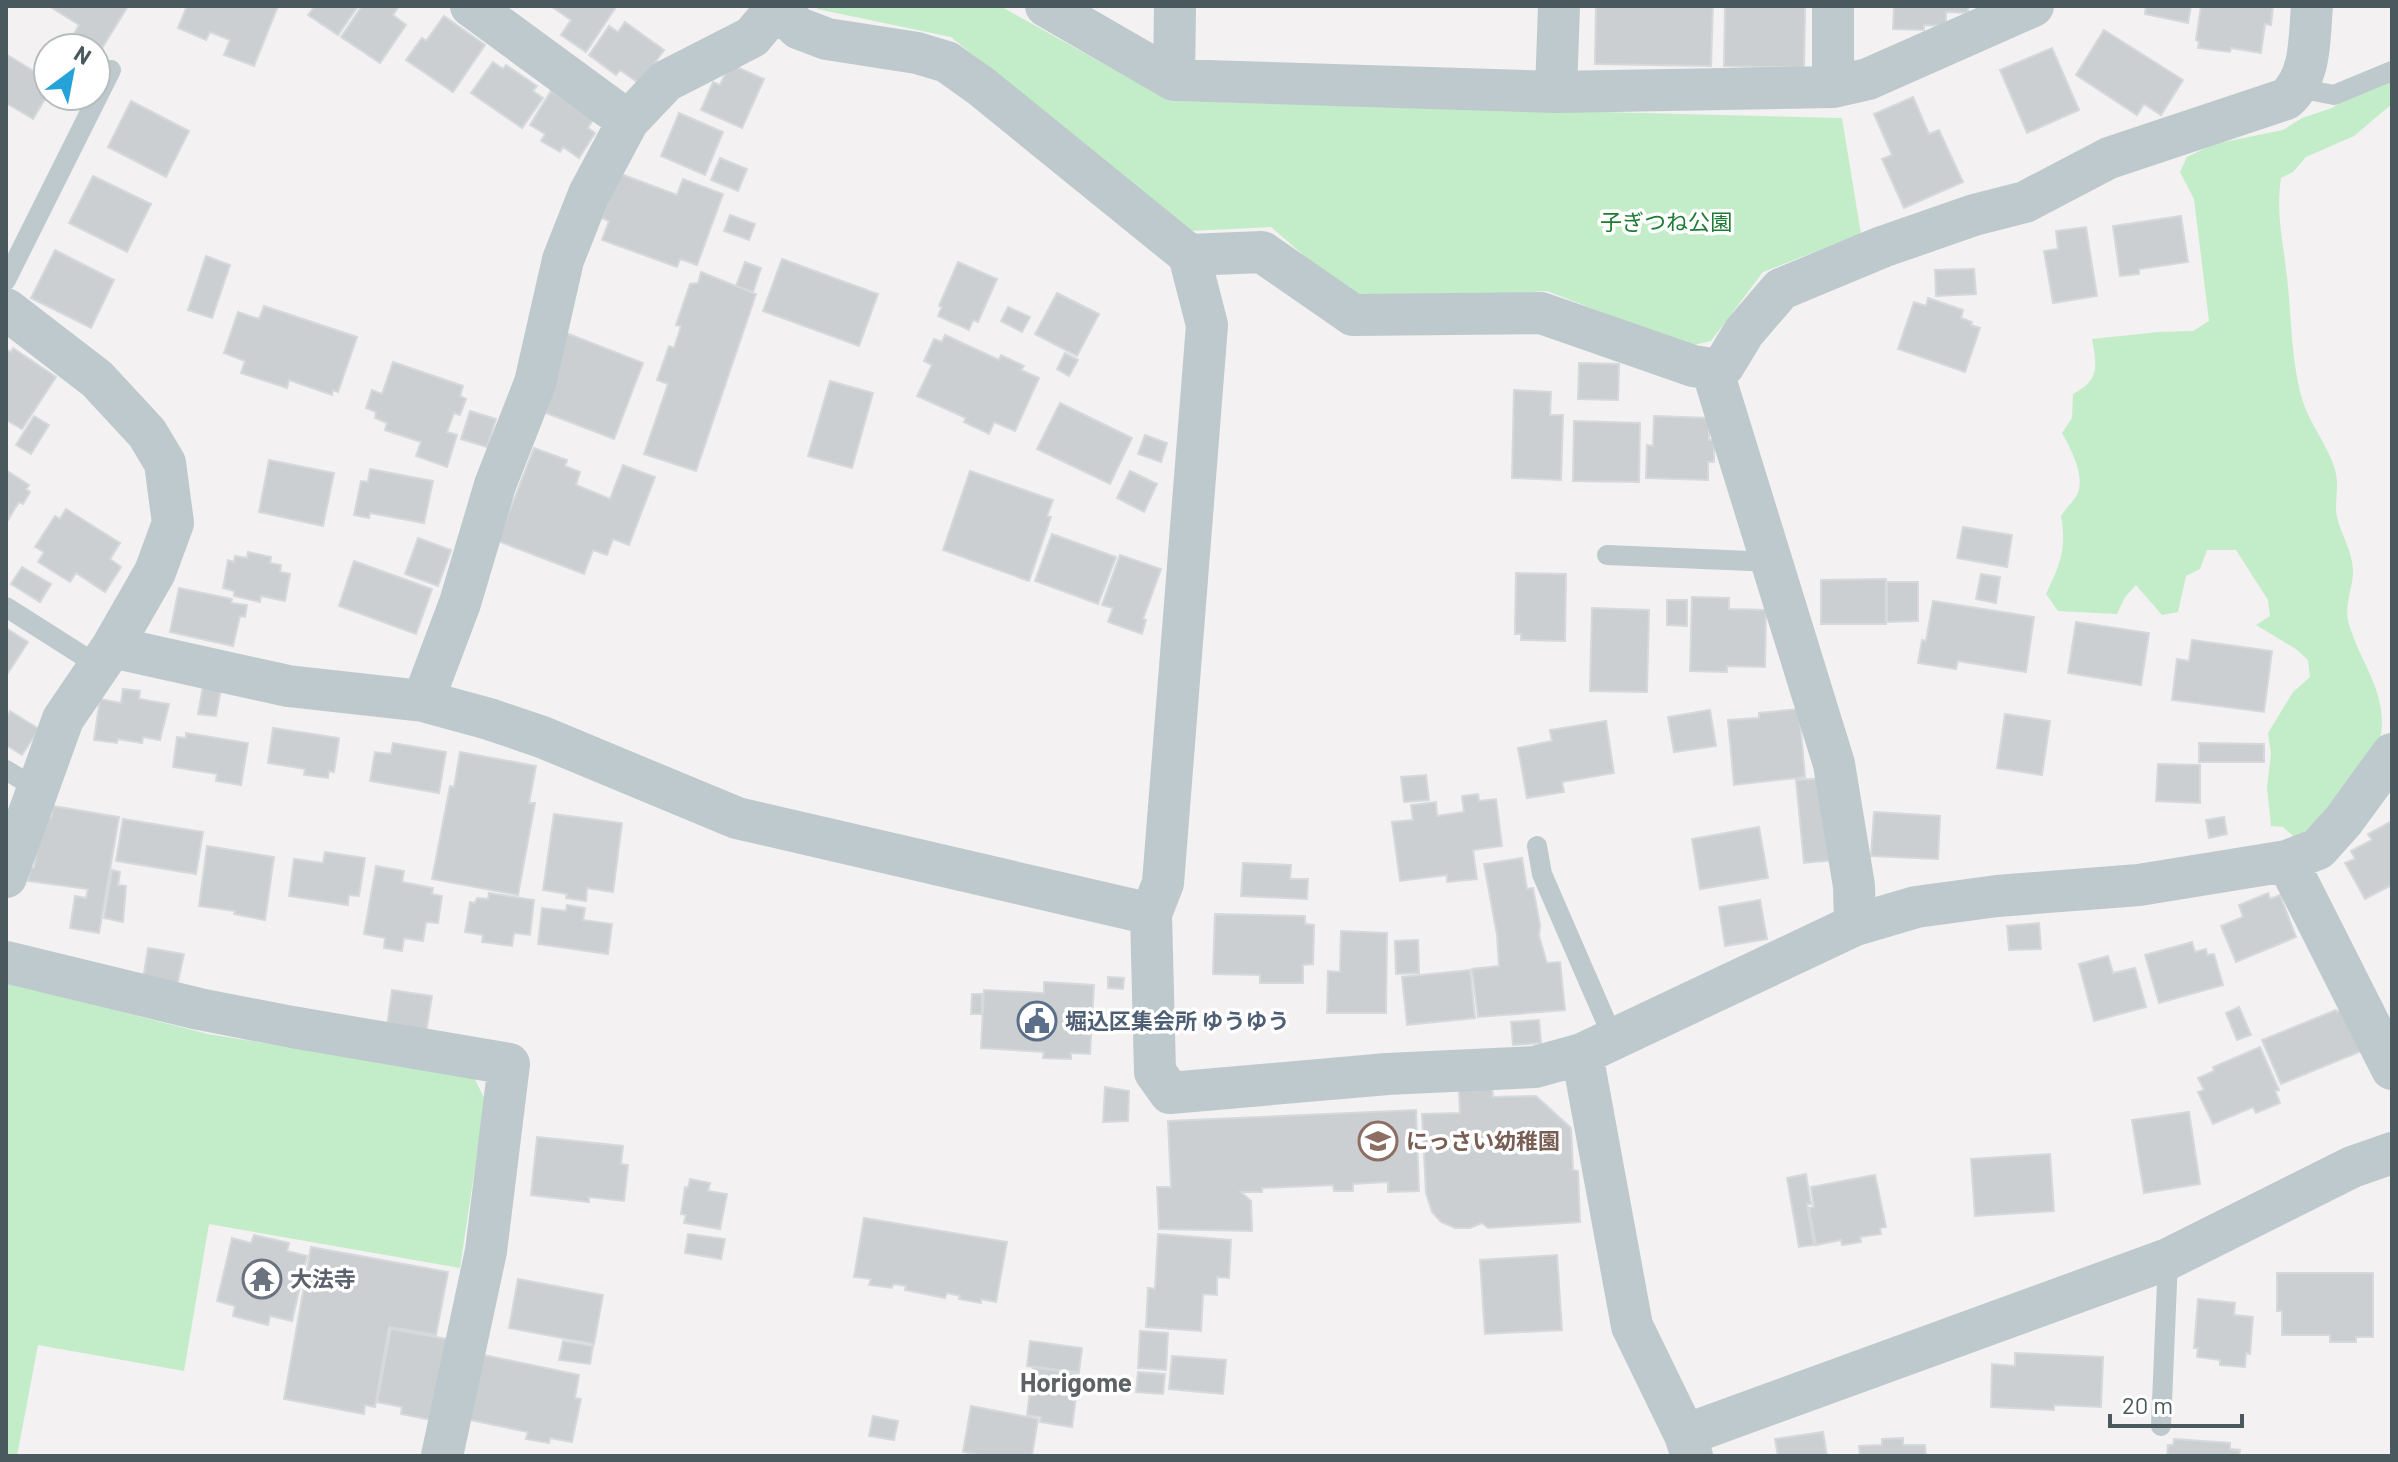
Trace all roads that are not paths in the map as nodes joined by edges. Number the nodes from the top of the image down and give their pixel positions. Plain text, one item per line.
1 (471, 6) edge
2 (777, 6) edge
3 (1046, 6) edge
4 (1175, 6) edge
5 (1559, 6) edge
6 (1833, 6) edge
7 (2033, 6) edge
8 (2312, 6) edge
9 (2392, 71) edge
10 (1174, 80) junction
11 (1833, 87) junction
12 (2298, 88) junction
13 (1556, 92) junction
14 (90, 112) edge
15 (628, 121) junction
16 (1189, 255) junction
17 (6, 280) edge
18 (6, 309) edge
19 (1712, 369) junction
20 (1607, 555) dead end
21 (1774, 562) junction
22 (6, 607) edge
23 (105, 657) junction
24 (423, 701) junction
25 (2392, 754) edge
26 (21, 780) edge
27 (1537, 846) dead end
28 (2287, 861) junction
29 (6, 877) edge
30 (1151, 914) junction
31 (1855, 925) junction
32 (6, 962) edge
33 (1598, 1047) junction
34 (2392, 1069) edge
35 (2392, 1153) edge
36 (2168, 1259) junction
37 (2161, 1426) dead end
38 (1688, 1446) edge
39 (442, 1456) edge

1 - 15 street
2 - 15 street
2 - 16 street
3 - 10 street
4 - 10 street
5 - 13 street
6 - 11 street
7 - 11 street
8 - 12 street
9 - 12 lane
10 - 13 street
11 - 13 street
12 - 19 street
14 - 17 lane
15 - 24 street
16 - 19 street
16 - 30 street
18 - 23 street
19 - 21 street
20 - 21 lane
21 - 31 street
22 - 23 lane
23 - 24 street
23 - 26 street
24 - 30 street
25 - 28 street
26 - 29 street
27 - 33 lane
28 - 31 street
28 - 34 street
30 - 33 street
31 - 33 street
32 - 39 street
33 - 38 street
35 - 36 street
36 - 37 lane
36 - 38 street

